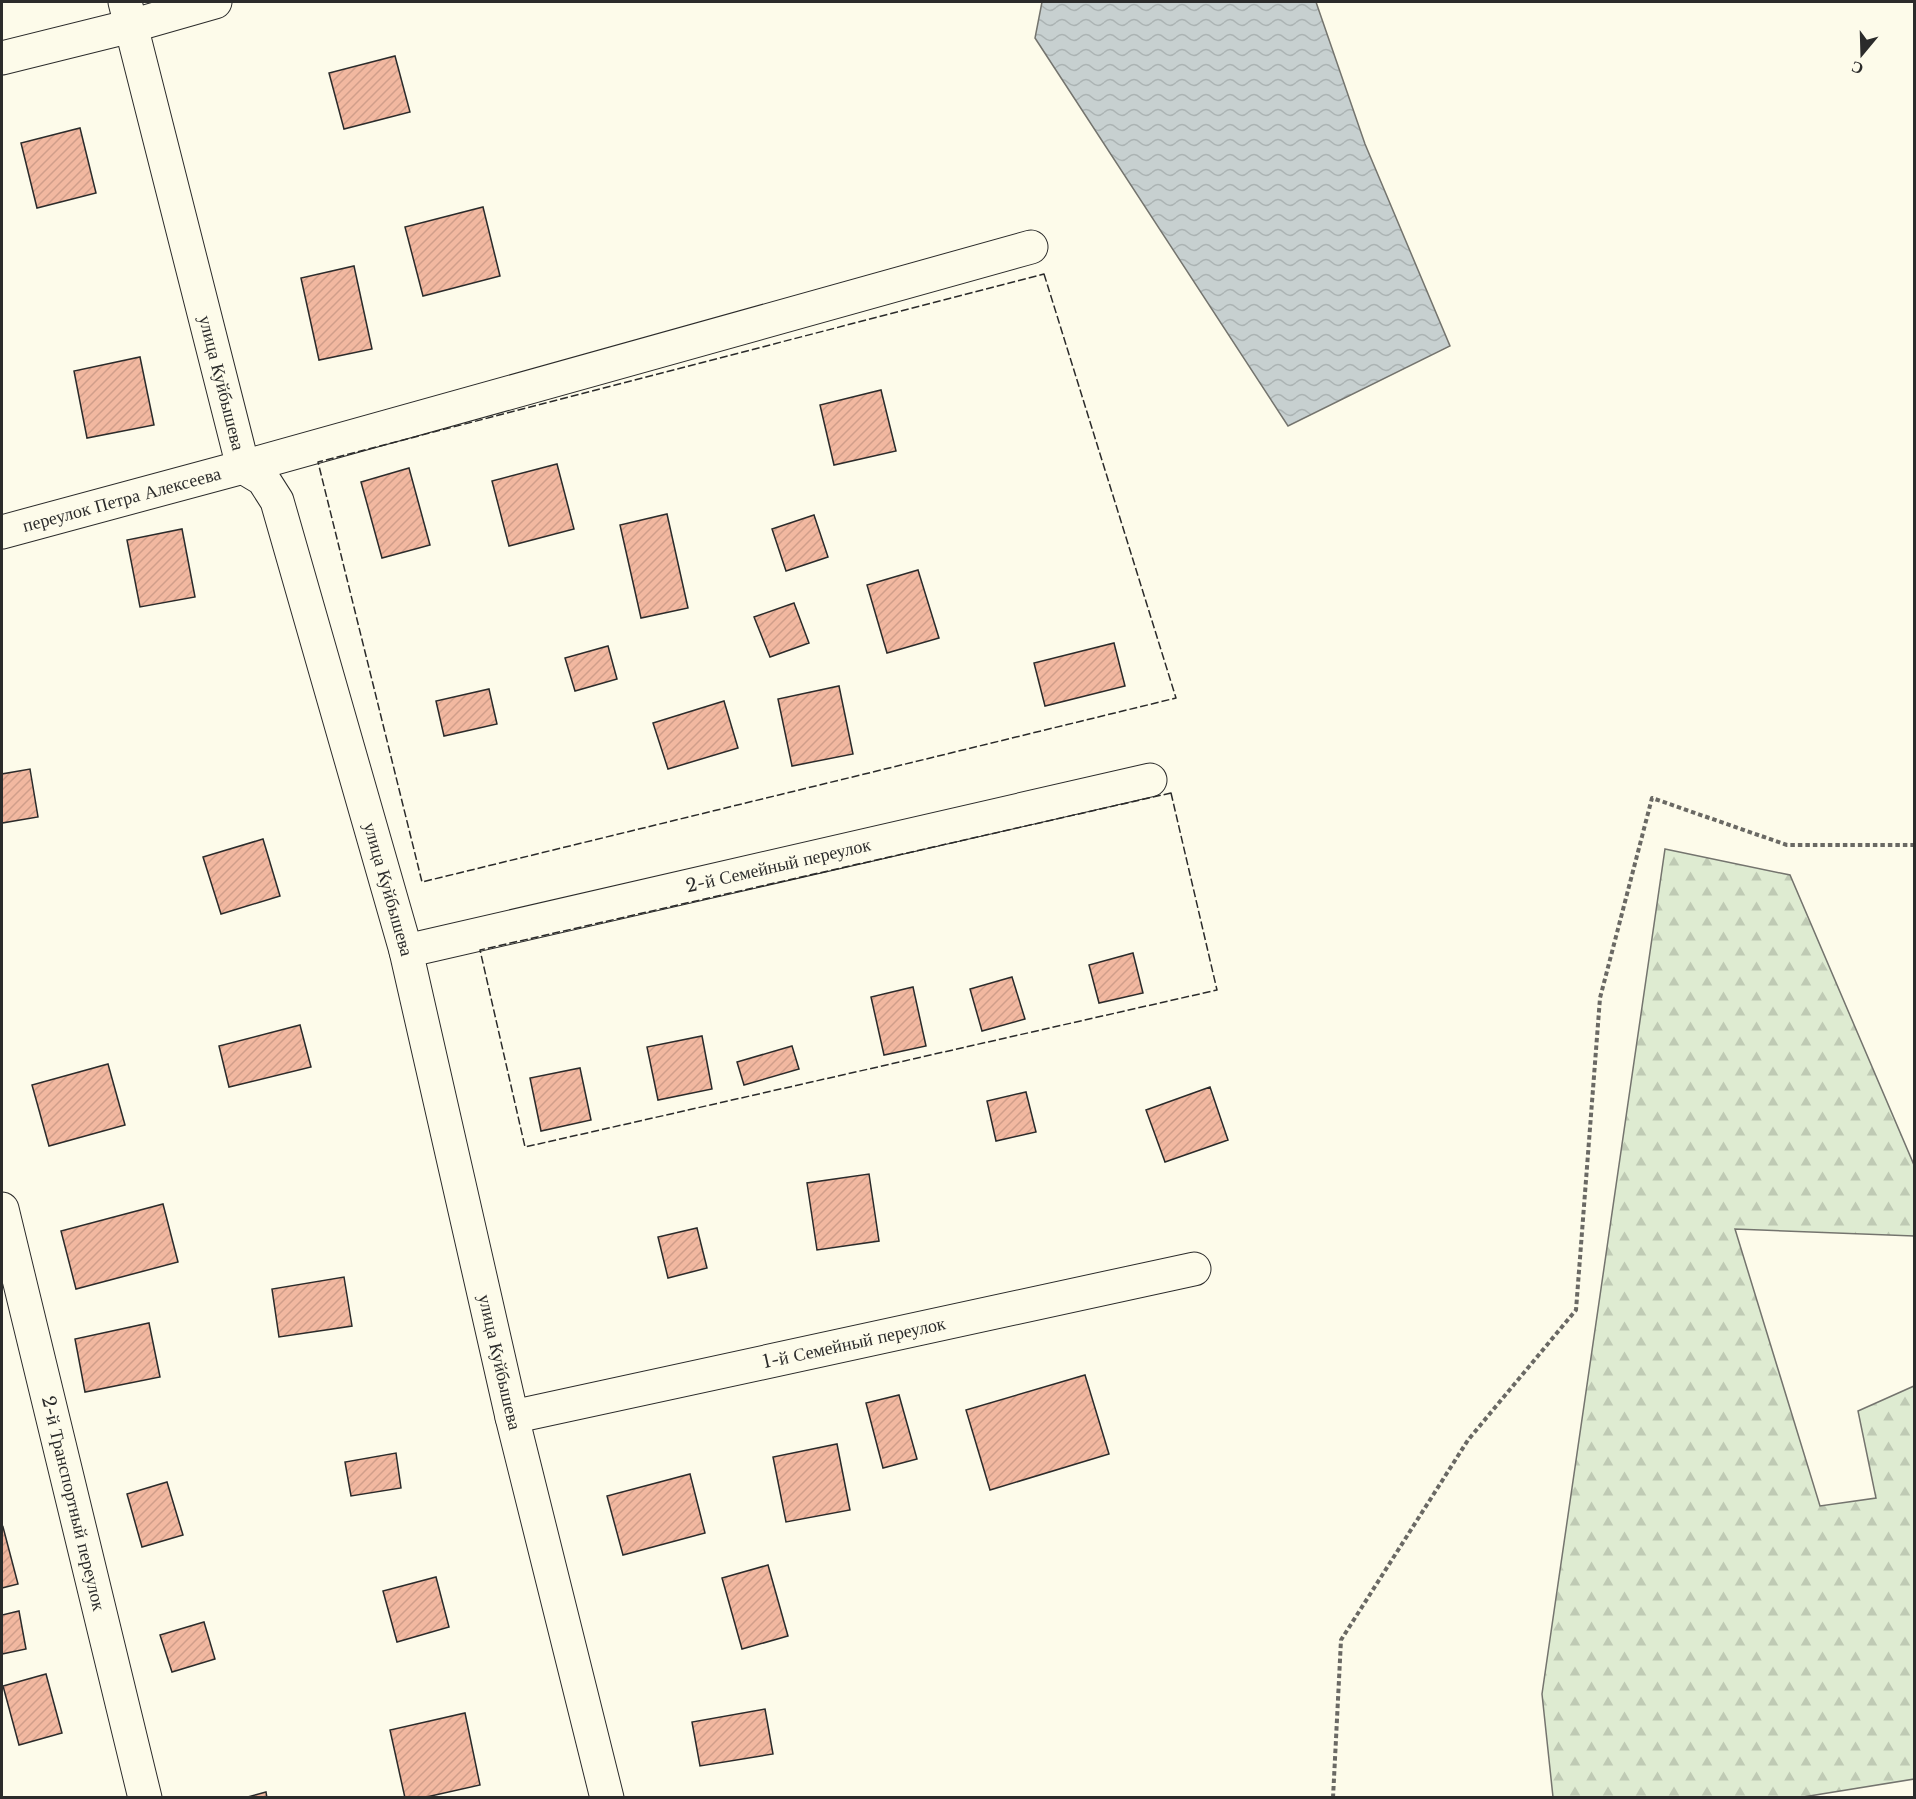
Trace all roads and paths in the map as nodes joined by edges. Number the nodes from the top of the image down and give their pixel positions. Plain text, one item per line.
1 (215, 2) edge
2 (128, 14) edge
3 (2, 58) edge
4 (1030, 246) dead end
5 (243, 466) junction
6 (2, 532) edge
7 (1150, 780) dead end
8 (1914, 845) edge
9 (406, 951) junction
10 (2, 1209) edge
11 (1194, 1269) dead end
12 (513, 1417) junction
13 (145, 1797) edge
14 (607, 1797) edge
15 (1333, 1797) edge

1 - 2 street
2 - 3 street
2 - 5 street, улица Куйбышева
4 - 5 street, переулок Петра Алексеева
5 - 6 street, переулок Петра Алексеева
5 - 9 street, улица Куйбышева
7 - 9 street, 2-й Семейный переулок
8 - 15 path
9 - 12 street, улица Куйбышева
10 - 13 street, 2-й Транспортный переулок
11 - 12 street, 1-й Семейный переулок
12 - 14 street, улица Куйбышева

